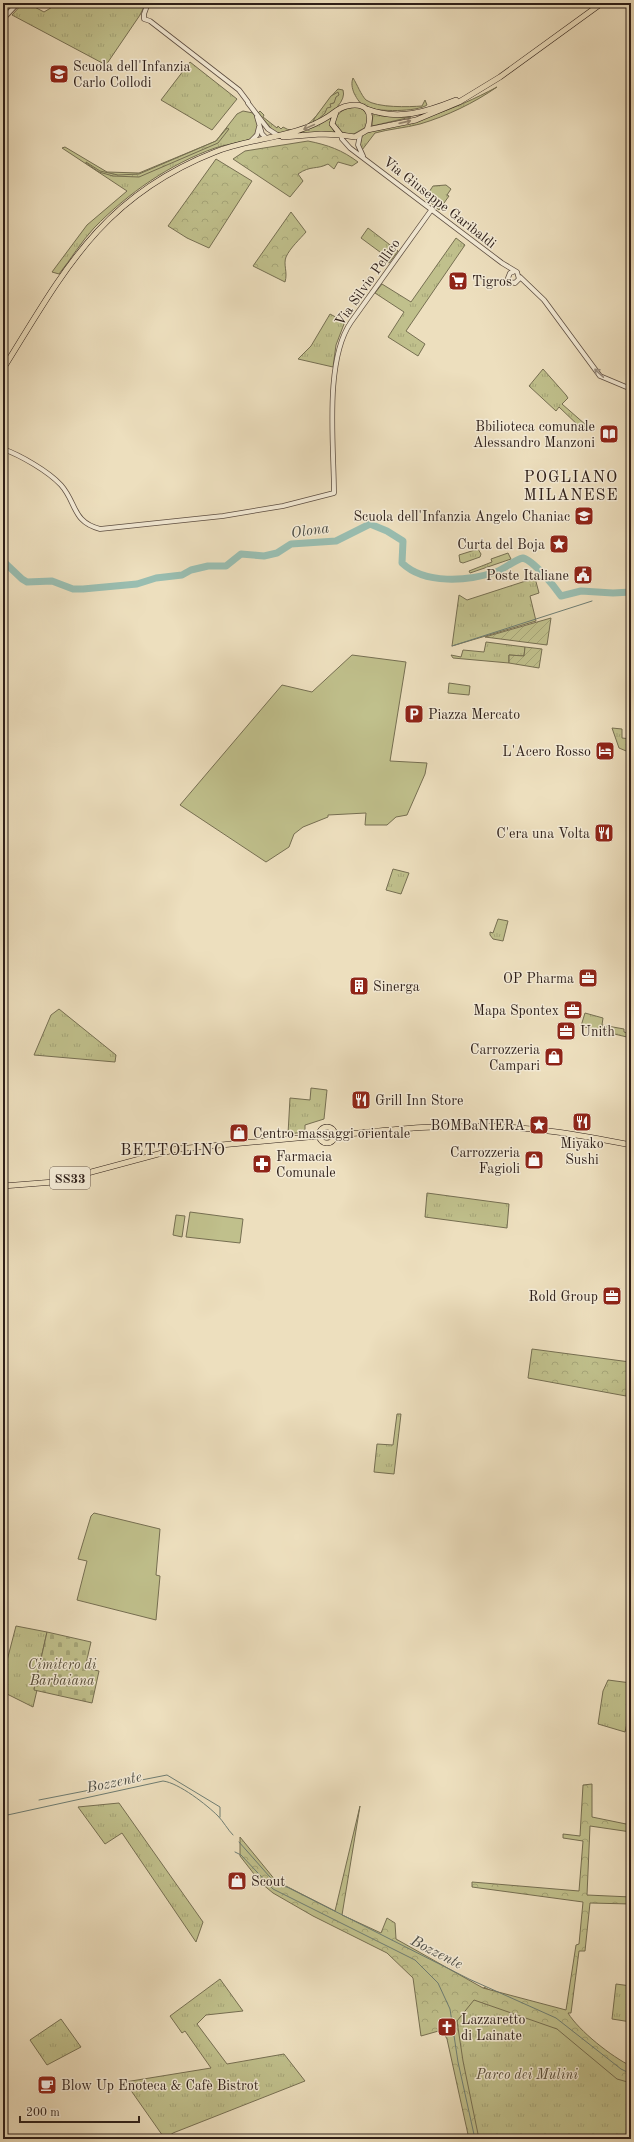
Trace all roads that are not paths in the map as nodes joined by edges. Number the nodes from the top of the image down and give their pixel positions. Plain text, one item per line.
1 (18, 3) edge
2 (148, 3) edge
3 (602, 3) edge
4 (3, 19) edge
5 (472, 95) junction
6 (365, 108) junction
7 (254, 111) junction
8 (336, 112) junction
9 (260, 122) junction
10 (367, 130) junction
11 (341, 135) junction
12 (360, 135) junction
13 (280, 137) junction
14 (266, 138) junction
15 (250, 141) junction
16 (364, 158) junction
17 (432, 209) junction
18 (511, 273) junction
19 (519, 276) junction
20 (516, 283) junction
21 (529, 286) junction
22 (3, 369) edge
23 (631, 389) edge
24 (3, 449) edge
25 (335, 1135) junction
26 (319, 1136) junction
27 (631, 1145) edge
28 (3, 1186) edge

1 - 4 street
2 - 7 street
3 - 5 main road
5 - 6 main road
10 -> 5 main road
6 - 8 main road
6 - 10 main road
7 - 9 street
7 - 13 street
8 - 11 main road
8 -> 13 main road
9 - 14 street
9 - 15 street
10 - 12 main road
11 - 12 main road
11 - 13 main road
11 - 16 street, Via Giuseppe Garibaldi
12 - 16 street, Via Giuseppe Garibaldi
13 - 14 main road
14 - 15 main road
15 - 22 main road
16 - 17 street, Via Giuseppe Garibaldi
17 - 18 street, Via Giuseppe Garibaldi
17 - 24 street, Via Silvio Pellico
18 - 19 street, Via Giuseppe Garibaldi
18 - 20 street
19 - 20 street
19 - 21 street, Via Giuseppe Garibaldi
20 - 21 street, Via Giuseppe Garibaldi
23 -> 21 street, Via Giuseppe Garibaldi
25 - 26 main road
25 - 26 main road
25 - 27 main road
26 - 28 main road, SS33

